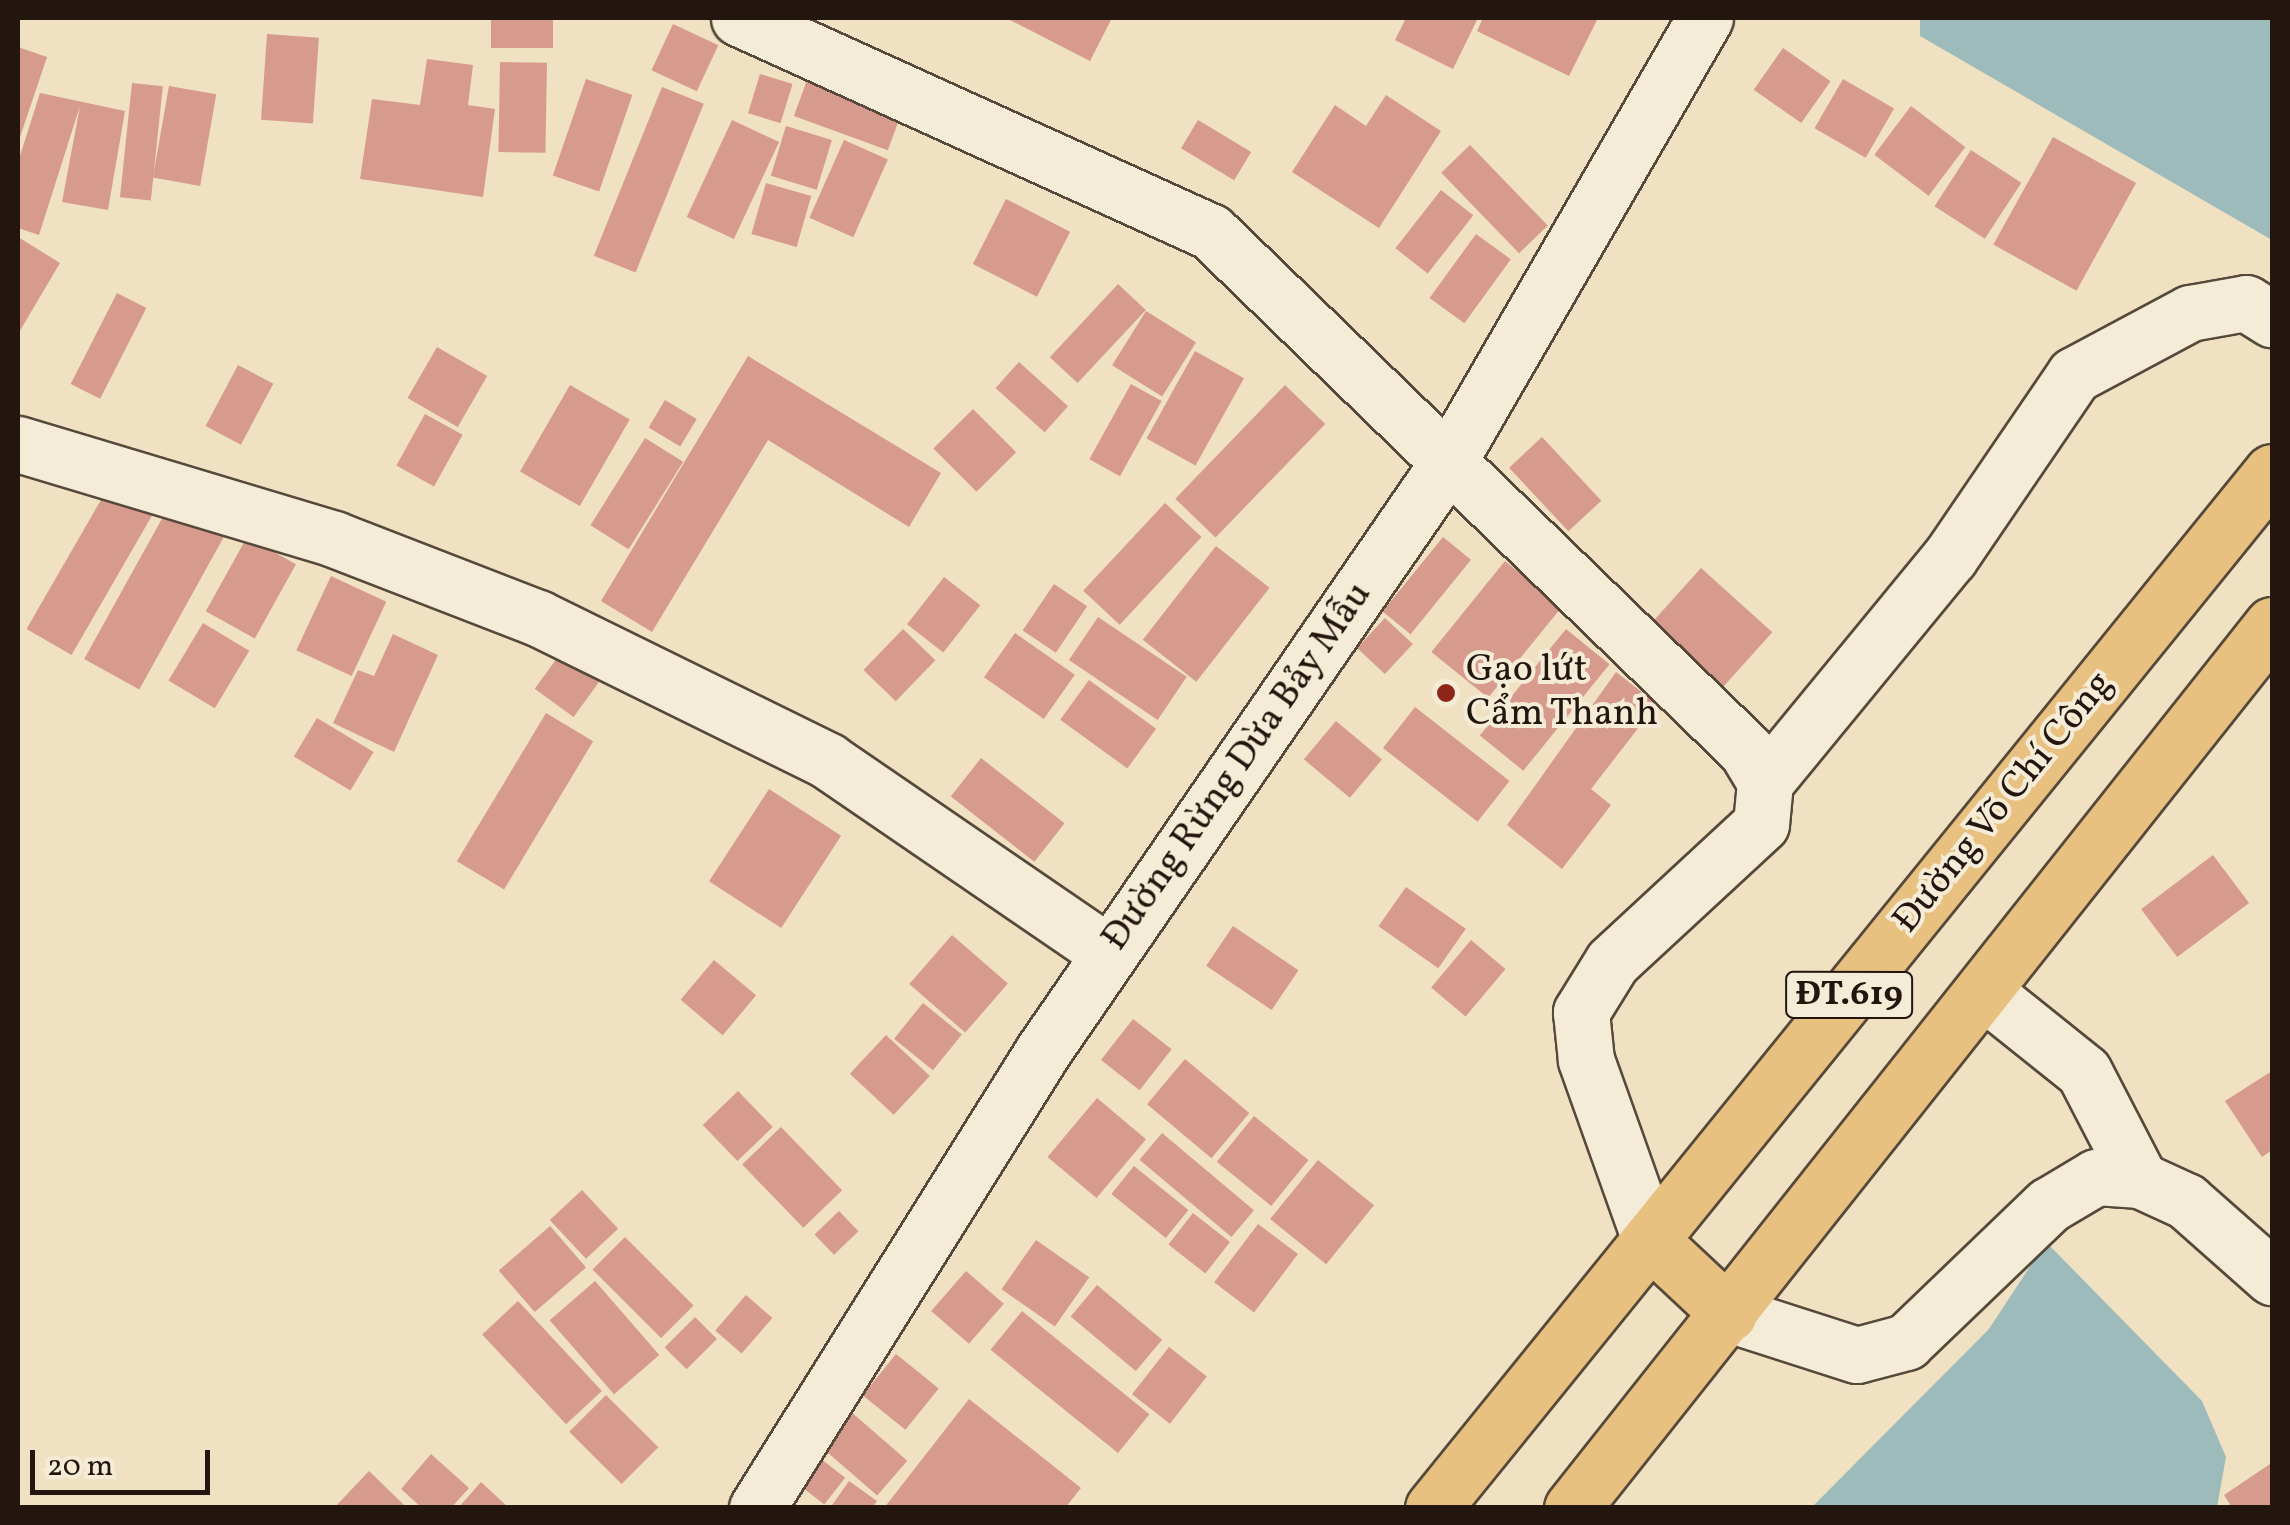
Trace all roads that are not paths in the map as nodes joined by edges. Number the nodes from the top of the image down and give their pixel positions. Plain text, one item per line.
1 (739, 18) edge
2 (1705, 18) edge
3 (2272, 319) edge
4 (18, 444) edge
5 (1447, 464) junction
6 (2268, 478) edge
7 (2272, 625) edge
8 (1765, 782) junction
9 (1108, 953) junction
10 (1983, 990) junction
11 (2140, 1180) junction
12 (1650, 1240) junction
13 (2272, 1277) edge
14 (1729, 1314) junction
15 (757, 1508) edge
16 (1433, 1508) edge
17 (1572, 1508) edge

1 - 5 street
2 - 5 street, Đường Rừng Dừa Bảy Mẫu
3 - 8 street
4 - 9 street
5 - 8 street
5 - 9 street, Đường Rừng Dừa Bảy Mẫu
6 - 12 main road, Đường Võ Chí Công / ĐT.619
7 - 10 main road, ĐT.619
8 - 12 street
9 - 15 street, Đường Rừng Dừa Bảy Mẫu
10 - 11 street
10 - 14 main road, ĐT.619
11 - 13 street
11 - 14 street
12 - 14 main road
12 - 16 main road, Đường Võ Chí Công / ĐT.619
14 - 17 main road, ĐT.619

